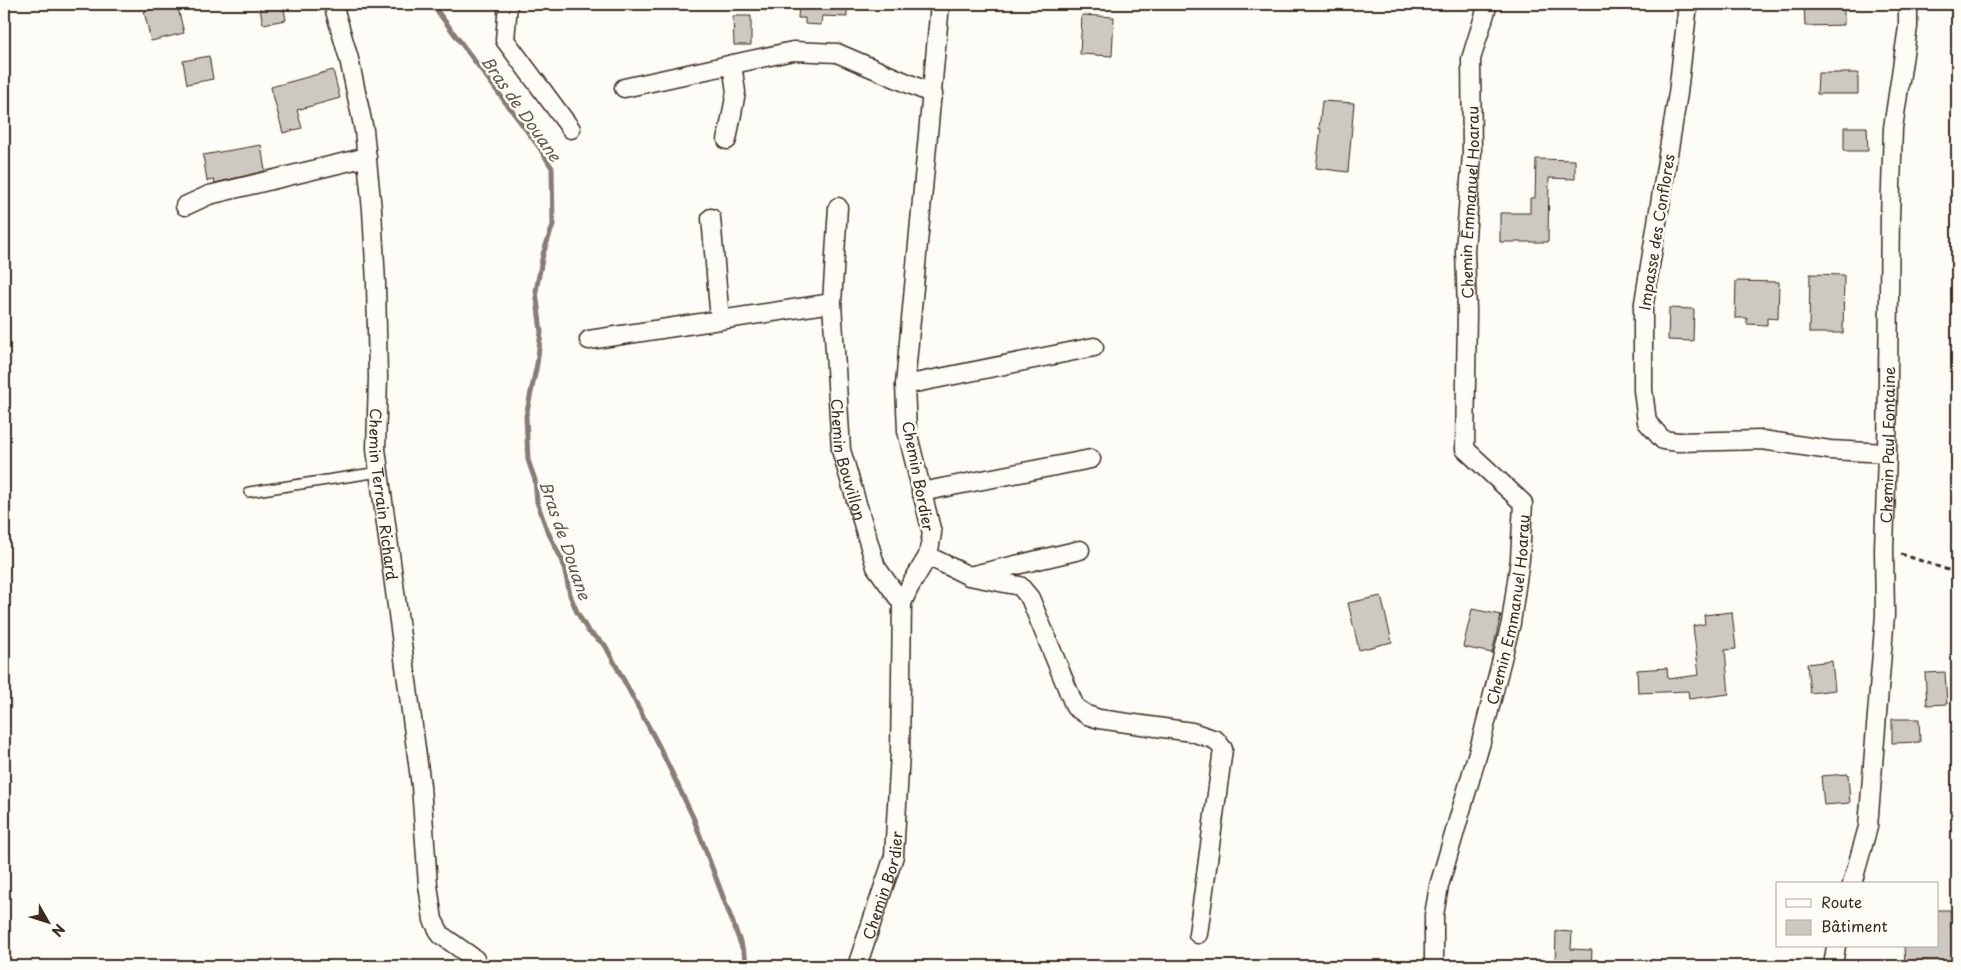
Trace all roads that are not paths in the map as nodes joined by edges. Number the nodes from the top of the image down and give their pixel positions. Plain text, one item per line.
1 (333, 4) edge
2 (508, 4) edge
3 (940, 4) edge
4 (1488, 4) edge
5 (1688, 4) edge
6 (1908, 4) edge
7 (732, 64) junction
8 (624, 88) dead end
9 (933, 94) junction
10 (571, 129) dead end
11 (727, 140) dead end
12 (367, 158) junction
13 (185, 206) dead end
14 (838, 207) dead end
15 (711, 218) dead end
16 (832, 303) junction
17 (720, 320) junction
18 (589, 340) dead end
19 (1094, 347) dead end
20 (905, 384) junction
21 (1887, 453) junction
22 (1090, 459) dead end
23 (379, 472) junction
24 (249, 492) dead end
25 (922, 492) junction
26 (1080, 550) dead end
27 (928, 556) junction
28 (969, 576) junction
29 (902, 603) junction
30 (1853, 882) edge
31 (1198, 934) dead end
32 (1836, 948) edge
33 (477, 966) edge
34 (856, 966) edge
35 (1434, 966) edge
36 (1833, 966) edge

1 - 12 street, Chemin Terrain Richard
2 - 10 street
3 - 9 street, Chemin Bordier
4 - 35 street, Chemin Emmanuel Hoarau
5 - 21 street, Impasse des Conflores
6 - 21 street, Chemin Paul Fontaine
7 - 8 street
7 - 9 street
7 - 11 street
9 - 20 street, Chemin Bordier
12 - 13 street
12 - 23 street, Chemin Terrain Richard
14 - 16 street, Chemin Bouvillon
15 - 17 street
16 - 17 street
16 - 29 street, Chemin Bouvillon
17 - 18 street
19 - 20 street
20 - 25 street, Chemin Bordier
21 - 30 street, Chemin Paul Fontaine
22 - 25 street
23 - 24 lane
23 - 33 street, Chemin Terrain Richard
25 - 27 street, Chemin Bordier
26 - 28 street
27 - 28 street
27 - 29 street, Chemin Bordier
28 - 31 street
29 - 34 street, Chemin Bordier
32 - 36 street

